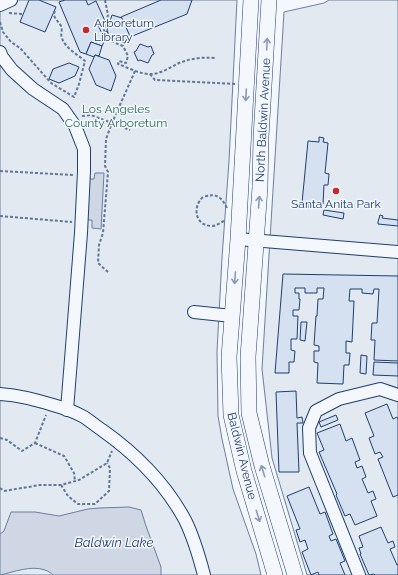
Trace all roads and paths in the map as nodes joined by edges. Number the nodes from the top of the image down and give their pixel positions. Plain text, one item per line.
1 (11, 0) edge
2 (105, 0) edge
3 (251, 0) edge
4 (269, 0) edge
5 (0, 5) edge
6 (56, 9) dead end
7 (0, 22) edge
8 (0, 29) edge
9 (3, 32) junction
10 (0, 52) edge
11 (216, 58) dead end
12 (136, 71) junction
13 (150, 74) junction
14 (236, 84) dead end
15 (70, 119) junction
16 (112, 123) junction
17 (130, 130) dead end
18 (0, 171) edge
19 (84, 175) junction
20 (227, 208) dead end
21 (0, 216) edge
22 (224, 221) dead end
23 (81, 223) junction
24 (238, 239) junction
25 (256, 240) junction
26 (398, 252) edge
27 (108, 272) dead end
28 (194, 312) dead end
29 (232, 316) junction
30 (0, 394) edge
31 (398, 395) edge
32 (50, 404) junction
33 (67, 410) junction
34 (0, 438) edge
35 (117, 440) junction
36 (35, 443) junction
37 (107, 463) junction
38 (75, 481) junction
39 (61, 485) junction
40 (0, 488) edge
41 (204, 575) edge
42 (275, 575) edge
43 (295, 575) edge
44 (359, 575) edge

1 - 5 street
2 - 12 path
3 -> 24 main road, North Baldwin Avenue
25 -> 4 main road, North Baldwin Avenue
6 - 9 path
7 - 9 path
8 - 9 path
10 - 15 street
11 - 13 path
12 - 13 path
12 - 16 path
13 - 14 path
15 - 16 path
15 - 19 street
16 - 17 path
16 - 27 path
18 - 19 path
19 - 23 street
20 - 22 path
21 - 23 path
23 - 33 street
24 - 25 street
24 -> 29 main road, Baldwin Avenue
25 - 26 street
43 -> 25 main road, Baldwin Avenue
28 - 29 street
29 -> 42 main road, Baldwin Avenue
30 - 32 street
31 - 44 street
32 - 33 street
32 - 36 path
33 - 35 street
34 - 36 path
35 - 37 path
35 - 41 street
36 - 38 path
37 - 38 path
37 - 39 path
38 - 39 path
39 - 40 path

